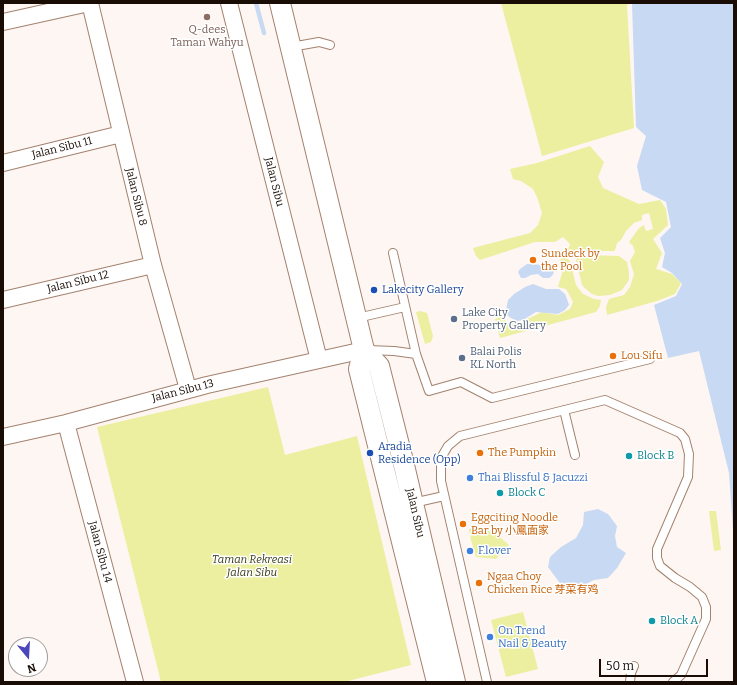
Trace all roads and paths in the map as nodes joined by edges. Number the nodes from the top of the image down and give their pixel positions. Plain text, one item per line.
1 (89, 3) edge
2 (229, 3) edge
3 (280, 3) edge
4 (3, 22) edge
5 (330, 45) dead end
6 (291, 47) junction
7 (121, 134) junction
8 (3, 163) edge
9 (392, 253) dead end
10 (153, 264) junction
11 (3, 300) edge
12 (405, 307) junction
13 (357, 318) junction
14 (364, 350) junction
15 (416, 354) junction
16 (650, 359) dead end
17 (319, 360) junction
18 (188, 389) junction
19 (564, 410) junction
20 (66, 423) junction
21 (3, 437) edge
22 (575, 455) dead end
23 (444, 496) junction
24 (413, 503) junction
25 (634, 666) dead end
26 (448, 681) edge
27 (135, 682) edge
28 (487, 682) edge
29 (630, 682) edge
30 (673, 682) edge

1 - 4 street
1 - 7 street, Jalan Sibu 8
2 - 17 street, Jalan Sibu
3 - 6 street, Jalan Sibu
5 - 6 lane
6 - 13 street, Jalan Sibu
7 - 8 street, Jalan Sibu 11
7 - 10 street, Jalan Sibu 8
9 - 12 lane
10 - 11 street, Jalan Sibu 12
10 - 18 street, Jalan Sibu 8
12 - 13 lane
12 - 15 lane
13 - 14 street, Jalan Sibu
14 - 15 lane
14 - 17 street, Jalan Sibu 13
14 - 24 street, Jalan Sibu
14 - 26 street, Jalan Sibu
15 - 16 lane
17 - 18 street, Jalan Sibu 13
18 - 20 street, Jalan Sibu 13
19 - 22 lane
19 - 23 lane
19 - 30 lane
20 - 21 street, Jalan Sibu 13
20 - 27 street, Jalan Sibu 14
23 - 24 lane
23 - 28 lane
24 - 26 street, Jalan Sibu
25 - 29 lane

